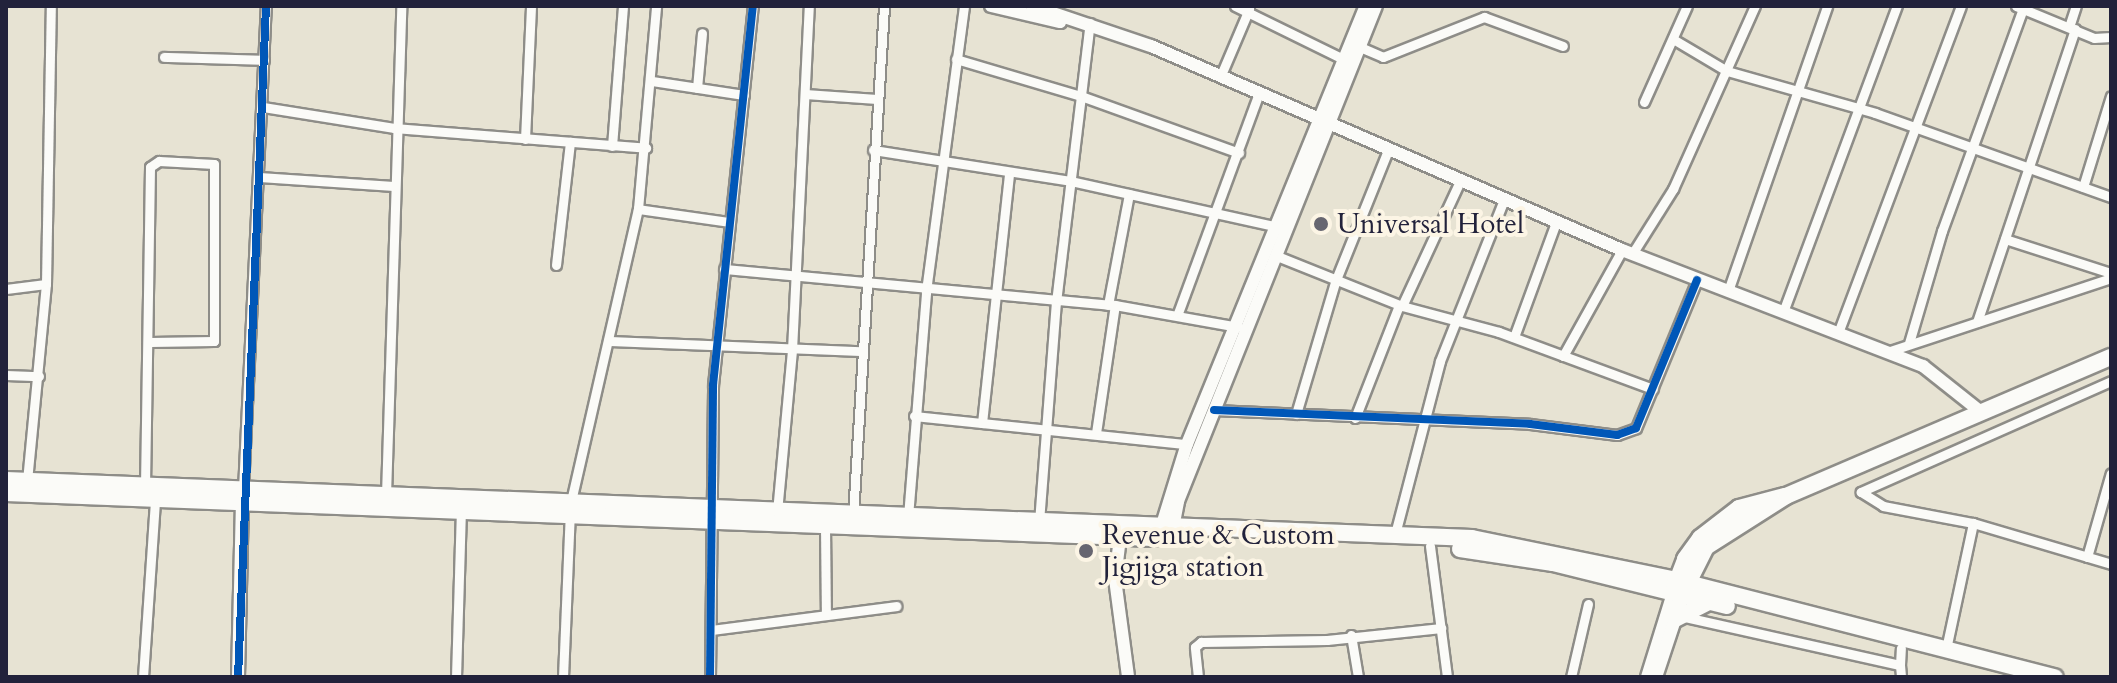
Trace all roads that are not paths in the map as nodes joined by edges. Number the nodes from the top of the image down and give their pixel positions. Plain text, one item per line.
1 (51, 6) edge
2 (266, 6) edge
3 (401, 6) edge
4 (531, 6) edge
5 (623, 6) edge
6 (656, 6) edge
7 (753, 6) edge
8 (809, 6) edge
9 (884, 6) edge
10 (964, 6) edge
11 (991, 6) edge
12 (1034, 6) edge
13 (1235, 6) edge
14 (1366, 6) edge
15 (1376, 6) edge
16 (1687, 6) edge
17 (1755, 6) edge
18 (1827, 6) edge
19 (1897, 6) edge
20 (1961, 6) edge
21 (2076, 6) edge
22 (2021, 7) edge
23 (1249, 8) edge
24 (1089, 27) junction
25 (2072, 28) junction
26 (702, 33) dead end
27 (2111, 37) edge
28 (1673, 39) junction
29 (1563, 46) dead end
30 (1360, 47) junction
31 (164, 57) dead end
32 (956, 59) junction
33 (264, 60) junction
34 (1345, 60) junction
35 (1727, 71) junction
36 (1221, 75) junction
37 (652, 81) junction
38 (697, 88) junction
39 (1795, 92) junction
40 (805, 94) junction
41 (744, 95) junction
42 (1081, 96) junction
43 (2111, 96) edge
44 (1257, 98) junction
45 (877, 99) junction
46 (1644, 102) dead end
47 (263, 107) junction
48 (1856, 108) junction
49 (1324, 123) junction
50 (1914, 127) junction
51 (394, 128) junction
52 (525, 139) junction
53 (570, 142) junction
54 (612, 146) junction
55 (1971, 147) junction
56 (646, 148) junction
57 (873, 150) junction
58 (1388, 150) junction
59 (1239, 153) junction
60 (941, 163) junction
61 (2029, 167) junction
62 (1009, 173) junction
63 (260, 177) junction
64 (1071, 181) junction
65 (1460, 181) junction
66 (393, 186) junction
67 (2083, 187) junction
68 (1129, 194) junction
69 (2111, 197) edge
70 (1504, 199) junction
71 (638, 209) junction
72 (1218, 213) junction
73 (729, 222) junction
74 (1556, 222) junction
75 (1278, 227) junction
76 (2005, 239) junction
77 (1627, 252) junction
78 (1277, 256) junction
79 (556, 265) dead end
80 (724, 269) junction
81 (796, 276) junction
82 (2111, 276) edge
83 (1697, 280) junction
84 (1335, 282) junction
85 (866, 283) junction
86 (46, 284) junction
87 (6, 289) edge
88 (926, 291) junction
89 (1728, 291) junction
90 (993, 296) junction
91 (1056, 302) junction
92 (1111, 305) junction
93 (1400, 306) junction
94 (1783, 312) junction
95 (1178, 313) junction
96 (1456, 320) junction
97 (1977, 322) junction
98 (1238, 327) junction
99 (1838, 333) junction
100 (1514, 337) junction
101 (608, 341) junction
102 (150, 342) junction
103 (1909, 343) junction
104 (716, 348) junction
105 (792, 350) junction
106 (862, 351) junction
107 (1887, 352) junction
108 (1563, 356) junction
109 (2111, 357) edge
110 (6, 375) edge
111 (39, 376) junction
112 (2111, 381) edge
113 (1653, 389) junction
114 (1214, 410) junction
115 (1981, 412) junction
116 (1296, 414) junction
117 (914, 416) junction
118 (1355, 418) junction
119 (1423, 421) junction
120 (982, 423) junction
121 (1043, 430) junction
122 (1096, 433) junction
123 (1187, 444) junction
124 (2111, 473) edge
125 (6, 480) edge
126 (27, 481) junction
127 (2108, 490) edge
128 (150, 492) junction
129 (6, 493) edge
130 (386, 495) junction
131 (242, 496) junction
132 (570, 507) junction
133 (461, 510) junction
134 (777, 512) junction
135 (853, 515) junction
136 (715, 516) junction
137 (908, 517) junction
138 (1039, 522) junction
139 (1973, 523) junction
140 (825, 526) junction
141 (1120, 532) junction
142 (1166, 533) junction
143 (1395, 534) junction
144 (1430, 546) junction
145 (2087, 557) junction
146 (2111, 564) edge
147 (1679, 588) junction
148 (1710, 602) junction
149 (1588, 604) dead end
150 (896, 606) dead end
151 (826, 615) junction
152 (1677, 617) junction
153 (1441, 628) junction
154 (712, 630) junction
155 (1351, 635) junction
156 (1946, 649) junction
157 (1901, 656) junction
158 (143, 677) edge
159 (238, 677) edge
160 (456, 677) edge
161 (563, 677) edge
162 (710, 677) edge
163 (1128, 677) edge
164 (1198, 677) edge
165 (1358, 677) edge
166 (1447, 677) edge
167 (1571, 677) edge
168 (1647, 677) edge
169 (1656, 677) edge
170 (1901, 677) edge
171 (2015, 677) edge
172 (2055, 677) edge

1 - 86 street
2 - 33 street
3 - 51 street
4 - 52 street
5 - 54 street
6 - 37 street
7 - 41 street
8 - 40 street
9 - 45 street
10 - 32 street
11 - 24 main road
12 - 24 main road
13 - 23 street
14 - 34 main road
15 - 30 main road
16 - 28 street
17 - 35 street
18 - 39 street
19 - 48 street
20 - 50 street
21 - 25 street
22 - 25 street
22 - 55 street
23 - 34 street
23 - 36 street
24 - 36 main road
24 - 42 street
24 - 44 main road
25 - 27 street
25 - 61 street
26 - 38 street
28 - 35 street
28 - 46 street
29 - 30 street
30 - 49 main road
31 - 33 street
32 - 42 street
32 - 60 street
33 - 47 street
34 - 49 main road
35 - 39 street
35 - 77 street
36 - 49 main road
37 - 38 street
37 - 56 street
38 - 41 street
39 - 48 street
39 - 89 street
40 - 45 street
40 - 81 street
41 - 73 street
42 - 59 street
42 - 64 street
43 - 67 street
44 - 49 main road
44 - 59 street
45 - 57 street
47 - 51 street
47 - 63 street
48 - 50 street
48 - 94 street
49 - 58 main road
49 - 75 main road
49 - 78 main road
50 - 55 street
50 - 99 street
51 - 52 street
51 - 66 street
52 - 53 street
53 - 54 street
53 - 79 street
54 - 56 street
55 - 61 street
55 - 103 street
56 - 71 street
57 - 60 street
57 - 85 street
58 - 65 main road
58 - 84 street
59 - 72 street
60 - 62 street
60 - 88 street
61 - 67 street
61 - 76 street
62 - 64 street
62 - 90 street
63 - 66 street
63 - 131 street
64 - 68 street
64 - 91 street
65 - 70 main road
65 - 93 street
66 - 130 street
67 - 69 street
68 - 72 street
68 - 92 street
70 - 74 main road
70 - 96 street
71 - 73 street
71 - 101 street
72 - 75 street
72 - 95 street
73 - 80 street
74 - 77 main road
74 - 100 street
75 - 98 main road
76 - 82 street
76 - 97 street
77 - 83 main road
77 - 108 street
78 - 84 street
78 - 114 main road
80 - 81 street
80 - 104 street
81 - 85 street
81 - 105 street
82 - 97 street
83 - 89 main road
83 - 113 street
84 - 93 street
84 - 116 street
85 - 88 street
85 - 106 street
86 - 87 street
86 - 111 street
88 - 90 street
88 - 117 street
89 - 94 main road
90 - 91 street
90 - 120 street
91 - 92 street
91 - 121 street
92 - 95 street
92 - 122 street
93 - 96 street
93 - 118 street
94 - 99 main road
95 - 98 street
96 - 100 street
96 - 119 street
97 - 103 street
98 - 123 main road
99 - 107 main road
100 - 108 street
101 - 104 street
101 - 132 street
102 - 102 street
102 - 128 street
103 - 107 street
104 - 105 street
104 - 136 street
105 - 106 street
105 - 134 street
106 - 135 street
107 - 115 main road
108 - 113 street
109 - 115 highway
110 - 111 street
111 - 126 street
112 - 139 street
113 - 119 street
114 - 116 street
114 - 142 main road
115 - 147 highway
116 - 118 street
117 - 120 street
117 - 137 street
118 - 119 street
119 - 143 street
120 - 121 street
121 - 122 street
121 - 138 street
122 - 123 street
123 - 142 main road
124 - 127 street
125 - 126 highway
126 - 128 highway
127 - 145 street
128 - 129 highway
128 - 131 highway
128 - 158 street
130 - 131 highway
130 - 132 highway
131 - 133 highway
131 - 159 main road
132 - 133 highway
132 - 136 highway
132 - 161 street
133 - 160 street
134 - 135 highway
134 - 136 highway
135 - 137 highway
136 - 140 highway
136 - 154 street
137 - 138 highway
138 - 141 highway
139 - 145 street
139 - 156 street
140 - 141 highway
140 - 151 street
141 - 142 highway
141 - 163 main road
142 - 143 highway
142 - 144 highway
143 - 147 highway
144 - 147 highway
144 - 153 street
145 - 146 street
147 - 148 highway
147 - 152 main road
147 - 156 highway
147 - 168 main road
148 - 152 highway
148 - 157 highway
149 - 167 street
150 - 151 street
151 - 154 street
152 - 157 street
152 - 169 main road
153 - 155 street
153 - 166 street
154 - 162 street
155 - 164 street
155 - 165 street
156 - 172 highway
157 - 170 street
157 - 171 highway

